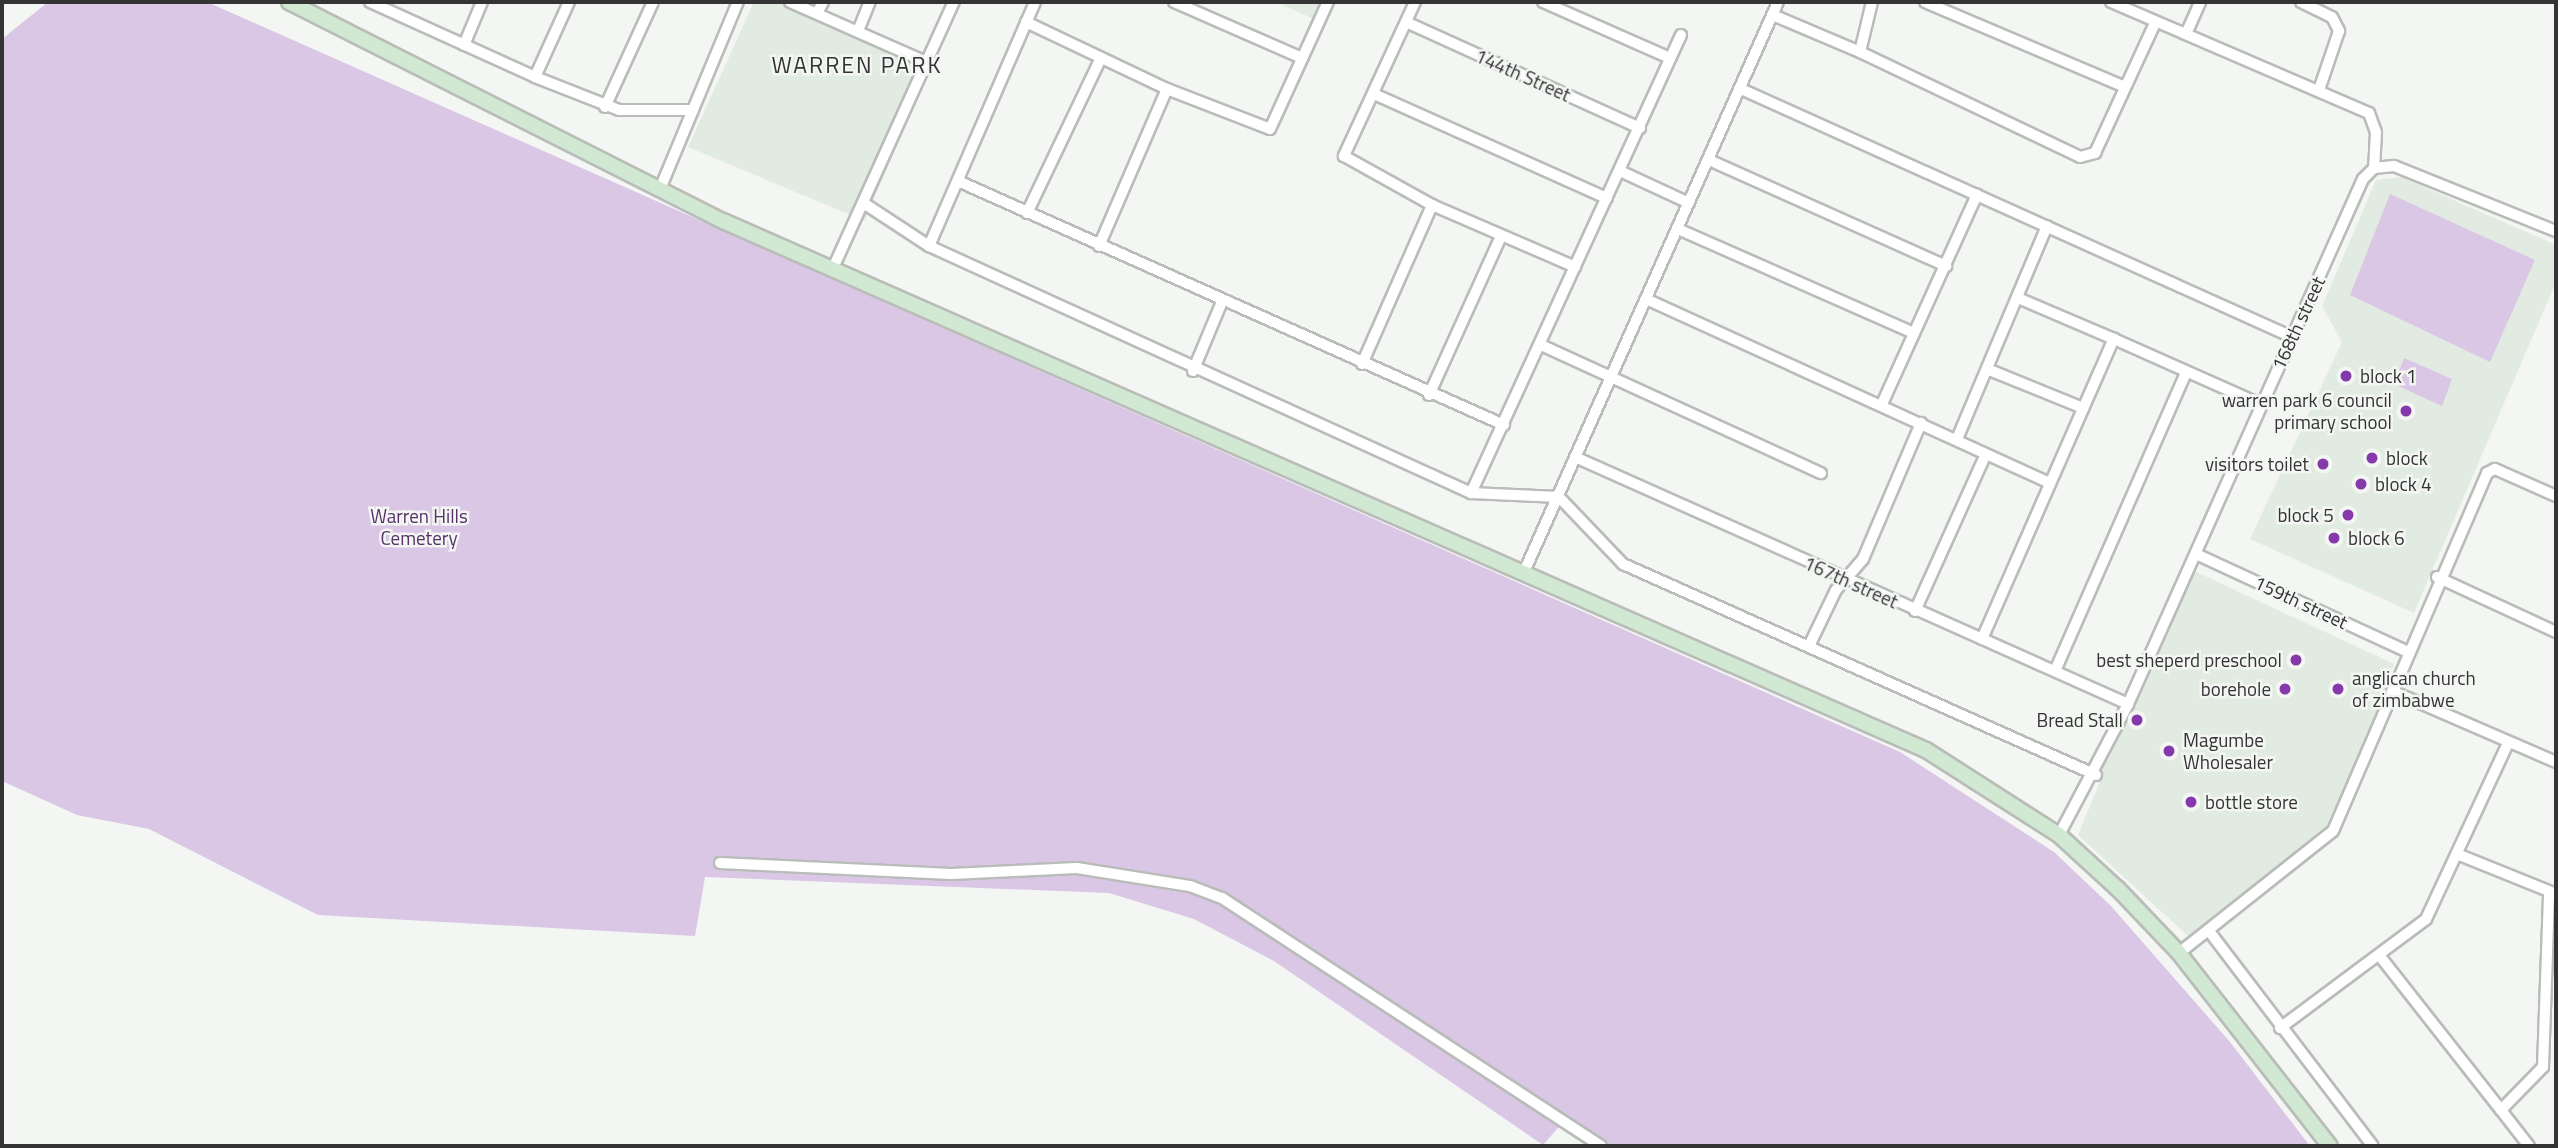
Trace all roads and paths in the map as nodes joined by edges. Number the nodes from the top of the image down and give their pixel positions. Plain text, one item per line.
1 (370, 2) edge
2 (482, 2) edge
3 (569, 2) edge
4 (653, 2) edge
5 (738, 2) edge
6 (790, 2) edge
7 (823, 2) edge
8 (870, 2) edge
9 (954, 2) edge
10 (1035, 2) edge
11 (1174, 2) edge
12 (1328, 2) edge
13 (1415, 2) edge
14 (1543, 2) edge
15 (1778, 2) edge
16 (1872, 2) edge
17 (1924, 2) edge
18 (2200, 2) edge
19 (2301, 2) edge
20 (294, 3) edge
21 (2117, 3) edge
22 (817, 13) junction
23 (1773, 15) junction
24 (1026, 22) junction
25 (1406, 22) junction
26 (2155, 23) junction
27 (858, 31) junction
28 (2186, 34) junction
29 (1681, 35) dead end
30 (464, 45) junction
31 (1860, 52) junction
32 (1101, 58) junction
33 (1302, 58) junction
34 (1670, 58) junction
35 (926, 62) junction
36 (535, 78) junction
37 (2125, 88) junction
38 (1167, 89) junction
39 (1741, 89) junction
40 (2319, 90) junction
41 (1374, 94) junction
42 (606, 107) junction
43 (693, 110) junction
44 (1640, 128) junction
45 (1709, 160) junction
46 (2374, 168) junction
47 (1620, 171) junction
48 (958, 181) junction
49 (660, 190) junction
50 (1977, 195) junction
51 (1607, 198) junction
52 (1689, 203) junction
53 (865, 204) junction
54 (1432, 205) junction
55 (1027, 213) junction
56 (2047, 226) junction
57 (1678, 229) junction
58 (2556, 231) edge
59 (1501, 236) junction
60 (929, 246) junction
61 (1099, 246) junction
62 (834, 266) junction
63 (1946, 266) junction
64 (1575, 267) junction
65 (2018, 298) junction
66 (1646, 299) junction
67 (1222, 303) junction
68 (1914, 332) junction
69 (2292, 337) junction
70 (2114, 339) junction
71 (1541, 345) junction
72 (1362, 364) junction
73 (1987, 369) junction
74 (1193, 371) junction
75 (2186, 372) junction
76 (1610, 376) junction
77 (1429, 395) junction
78 (1882, 404) junction
79 (2260, 404) junction
80 (2083, 408) junction
81 (1921, 424) junction
82 (1504, 425) junction
83 (1957, 439) junction
84 (1986, 454) junction
85 (1575, 457) junction
86 (1821, 473) dead end
87 (2050, 483) junction
88 (1471, 493) junction
89 (2556, 496) edge
90 (1559, 497) junction
91 (2196, 554) junction
92 (1524, 572) junction
93 (2437, 577) junction
94 (1846, 579) junction
95 (1915, 611) junction
96 (2556, 632) edge
97 (1982, 639) junction
98 (1809, 646) junction
99 (2406, 651) junction
100 (2056, 671) junction
101 (2392, 691) junction
102 (2129, 705) junction
103 (2508, 743) junction
104 (2556, 762) edge
105 (2095, 775) junction
106 (2059, 835) junction
107 (2457, 854) junction
108 (720, 863) dead end
109 (2552, 894) edge
110 (2209, 931) junction
111 (2179, 953) junction
112 (2379, 955) junction
113 (2280, 1028) junction
114 (2501, 1110) junction
115 (1601, 1146) edge
116 (2330, 1146) edge
117 (2373, 1146) edge
118 (2529, 1146) edge

1 - 30 street
2 - 30 street
3 - 36 street
4 - 42 street
5 - 43 street
6 - 22 street
7 - 22 street
8 - 27 street
9 - 35 street
10 - 24 street
11 - 33 street
12 - 33 street
13 - 25 street
14 - 34 street
15 - 23 street
16 - 31 street
17 - 37 street
18 - 28 street
19 - 40 street
20 - 49 street
21 - 26 street
22 - 27 street
23 - 31 street
23 - 39 street
24 - 32 street
24 - 48 street
25 - 41 street
25 - 44 street, 144th Street
26 - 28 street
26 - 37 street
27 - 35 street
28 - 40 street
29 - 34 street
30 - 36 street
31 - 37 street
32 - 38 street
32 - 55 street
33 - 38 street
34 - 44 street
35 - 53 street
36 - 42 street
38 - 61 street
39 - 45 street
39 - 50 street
40 - 46 street
41 - 51 street
41 - 54 street
42 - 43 street
43 - 49 street
44 - 47 street
45 - 52 street
45 - 63 street
46 - 58 street
46 - 69 street, 168th street
47 - 51 street
47 - 52 street
48 - 55 street
48 - 60 street
49 - 62 street
50 - 56 street
50 - 63 street
51 - 64 street
52 - 57 street
53 - 60 street
53 - 62 street
54 - 59 street
54 - 72 street
55 - 61 street
56 - 65 street
56 - 69 street
57 - 66 street
57 - 68 street
59 - 64 street
59 - 77 street
60 - 74 street
61 - 67 street
62 - 92 street
63 - 68 street
64 - 71 street
65 - 70 street
65 - 73 street
66 - 76 street
66 - 78 street
67 - 72 street
67 - 74 street
68 - 78 street
69 - 79 street, 168th street
70 - 75 street
70 - 80 street
71 - 76 street
71 - 82 street
72 - 77 street
73 - 80 street
73 - 83 street
74 - 88 street
75 - 79 street
75 - 100 street
76 - 85 street
76 - 86 street
77 - 82 street
78 - 81 street
79 - 91 street, 168th street
80 - 87 street
81 - 83 street
81 - 94 street
82 - 88 street
83 - 84 street
84 - 87 street
84 - 95 street
85 - 90 street
85 - 94 street, 167th street
87 - 97 street
88 - 90 street
89 - 93 street
90 - 92 street
90 - 98 street
91 - 99 street, 159th street
91 - 102 street, 168th street
92 - 106 street
93 - 96 street
93 - 99 street
94 - 95 street, 167th street
94 - 98 street
95 - 97 street, 167th street
97 - 100 street, 167th street
98 - 105 street
99 - 101 street
100 - 102 street, 167th street
101 - 103 street
101 - 110 street
102 - 105 street, 168th street
103 - 104 street
103 - 107 street
105 - 106 street, 168th street
106 - 111 street
107 - 109 street
107 - 112 street
108 - 115 street
109 - 114 street
110 - 111 street
110 - 113 street
111 - 116 street
112 - 113 street
112 - 114 street
113 - 117 street
114 - 118 street

